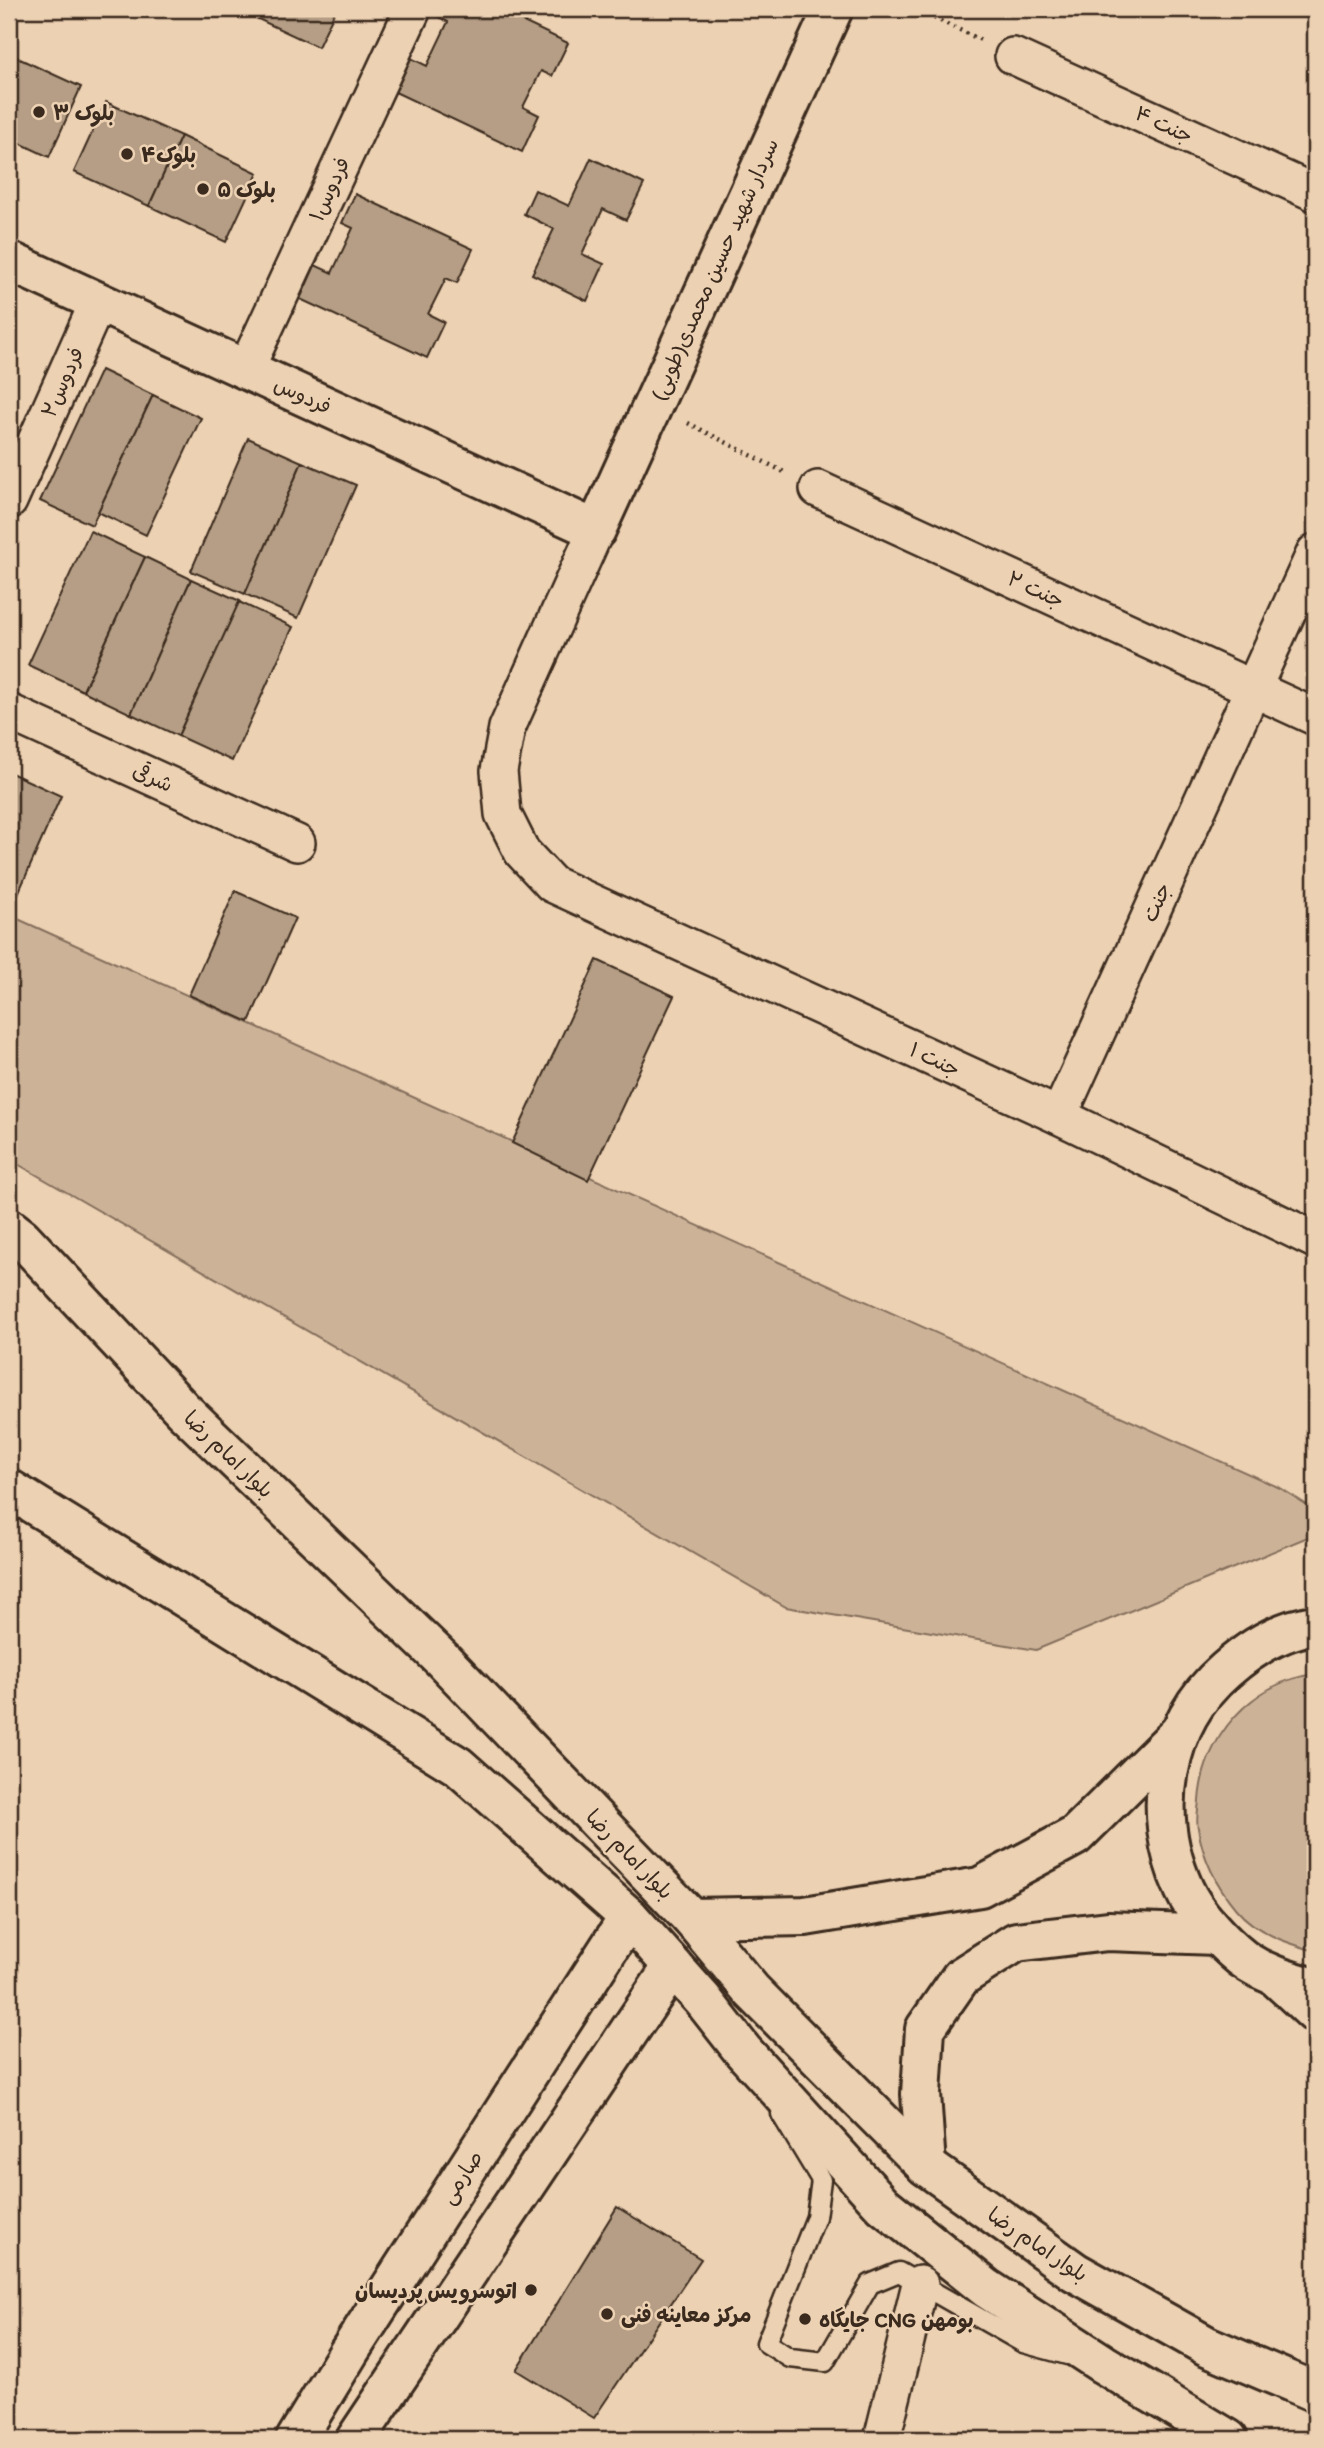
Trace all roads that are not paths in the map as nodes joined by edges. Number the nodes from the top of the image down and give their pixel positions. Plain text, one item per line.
1 (413, 9) edge
2 (833, 9) edge
3 (1013, 55) road end
4 (1315, 193) edge
5 (9, 261) edge
6 (98, 302) junction
7 (246, 369) junction
8 (818, 489) road end
9 (9, 501) edge
10 (596, 530) junction
11 (1315, 552) edge
12 (1253, 689) junction
13 (9, 712) edge
14 (1315, 717) edge
15 (297, 843) dead end
16 (1059, 1116) junction
17 (9, 1228) edge
18 (1315, 1240) edge
19 (9, 1489) edge
20 (1315, 1625) edge
21 (1180, 1732) junction
22 (629, 1917) junction
23 (691, 1918) junction
24 (1216, 1935) junction
25 (673, 1966) junction
26 (1276, 1977) junction
27 (1315, 1988) edge
28 (1315, 2013) edge
29 (743, 2051) junction
30 (926, 2166) junction
31 (920, 2284) junction
32 (349, 2352) junction
33 (1103, 2364) junction
34 (394, 2382) junction
35 (1315, 2392) edge
36 (296, 2439) edge
37 (356, 2439) edge
38 (882, 2439) edge
39 (1228, 2439) edge

1 - 7 street, فردوس۱
2 - 10 main road, سردار شهید حسین محمدی(طوبی)
3 - 4 street, جنت ۴
5 - 6 main road, فردوس
6 - 7 main road, فردوس
6 - 9 street, فردوس۲
7 - 10 main road, فردوس
8 - 12 street, جنت ۲
10 - 16 street, جنت ۱
11 - 12 street, جنت
12 - 14 street, جنت ۲
12 - 16 street, جنت
13 - 15 street, شرقی
16 - 18 street, جنت ۱
17 - 23 main road, بلوار امام رضا
19 - 22 main road
20 - 21 main road
21 - 23 main road
21 - 24 main road
22 - 25 main road
22 - 32 main road, صارمی
23 - 30 main road, بلوار امام رضا
24 - 26 main road
24 - 30 main road
25 - 29 main road
25 - 34 main road
26 - 27 main road
26 - 28 main road
29 - 31 lane
29 - 33 main road
30 - 35 main road, بلوار امام رضا
31 - 33 lane
31 - 38 street
32 - 34 main road
32 - 36 main road, صارمی
33 - 39 main road
34 - 37 main road

